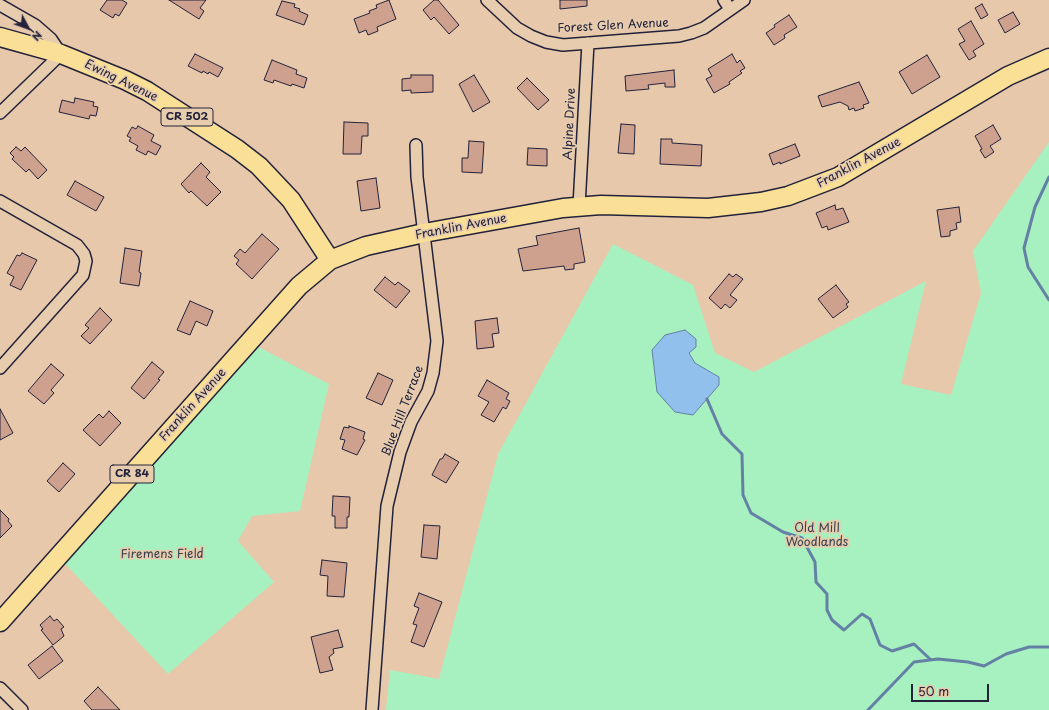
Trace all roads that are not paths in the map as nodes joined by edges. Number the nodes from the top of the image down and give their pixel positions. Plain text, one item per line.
1 (487, 0) edge
2 (724, 0) edge
3 (744, 0) edge
4 (0, 5) edge
5 (730, 9) junction
6 (0, 36) edge
7 (588, 43) junction
8 (61, 54) junction
9 (1049, 58) edge
10 (0, 113) edge
11 (416, 145) dead end
12 (0, 201) edge
13 (579, 206) junction
14 (424, 233) junction
15 (330, 260) junction
16 (0, 368) edge
17 (0, 622) edge
18 (0, 688) edge
19 (22, 710) edge
20 (372, 710) edge

1 - 7 street, Forest Glen Avenue
2 - 5 street
3 - 5 street, Forest Glen Avenue
4 - 8 street
5 - 7 street, Forest Glen Avenue
6 - 8 main road, Ewing Avenue / CR 502
7 - 13 street, Alpine Drive
8 - 10 street
8 - 15 main road, Ewing Avenue / CR 502
9 - 13 main road, Franklin Avenue
11 - 14 street, Blue Hill Terrace
12 - 16 street
13 - 14 main road, Franklin Avenue
14 - 15 main road, Franklin Avenue
14 - 20 street, Blue Hill Terrace
15 - 17 main road, Franklin Avenue / CR 84
18 - 19 street

